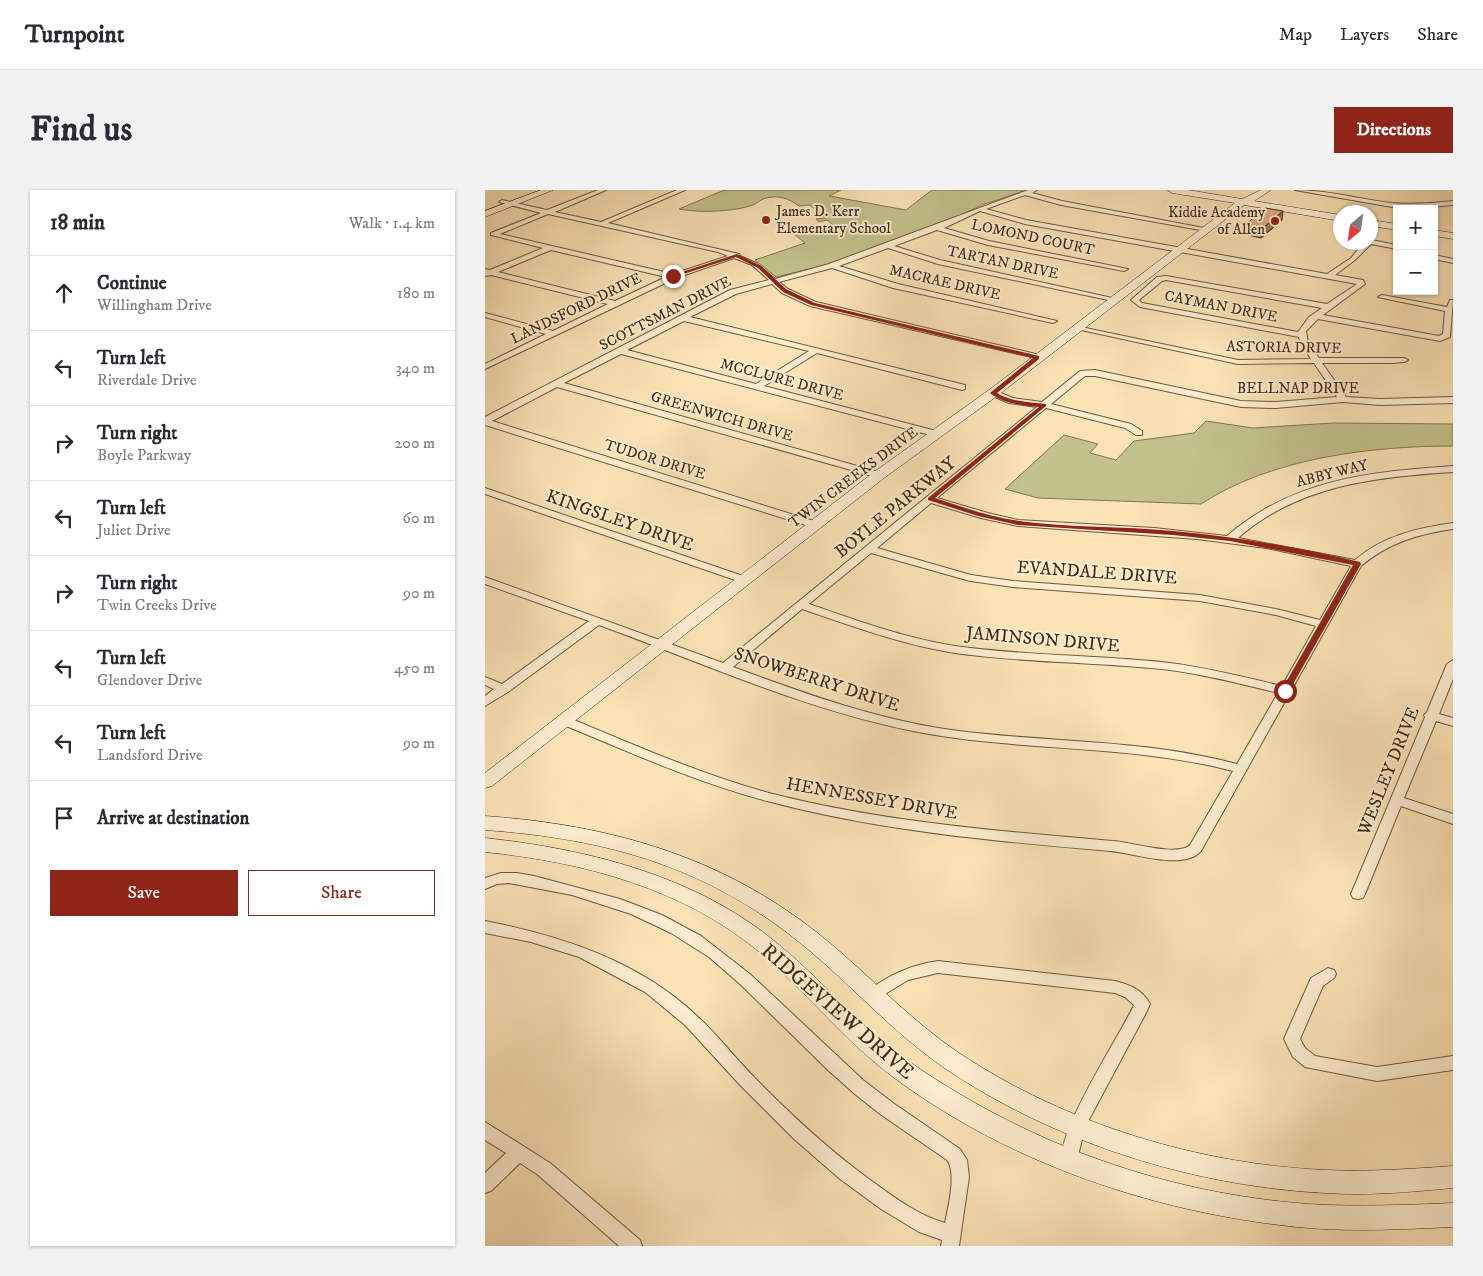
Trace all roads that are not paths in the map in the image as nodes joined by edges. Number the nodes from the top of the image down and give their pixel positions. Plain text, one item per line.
1 (534, 190) edge
2 (549, 190) edge
3 (603, 190) edge
4 (682, 190) edge
5 (1034, 190) edge
6 (1171, 190) edge
7 (1205, 190) edge
8 (1267, 190) edge
9 (1298, 190) edge
10 (1025, 193) junction
11 (1248, 197) edge
12 (506, 203) junction
13 (1453, 203) edge
14 (485, 209) edge
15 (979, 209) junction
16 (1333, 211) edge
17 (547, 212) junction
18 (485, 214) edge
19 (1333, 216) edge
20 (1378, 218) edge
21 (1393, 221) edge
22 (601, 224) junction
23 (1378, 224) edge
24 (1393, 226) edge
25 (938, 228) junction
26 (1438, 228) edge
27 (1206, 229) junction
28 (1453, 230) edge
29 (1438, 234) edge
30 (1453, 236) edge
31 (1378, 243) edge
32 (888, 246) junction
33 (1393, 246) edge
34 (549, 248) junction
35 (1178, 250) junction
36 (1361, 250) edge
37 (737, 255) junction
38 (1438, 258) edge
39 (1453, 261) edge
40 (832, 266) junction
41 (1124, 269) dead end
42 (487, 273) edge
43 (673, 276) junction
44 (1329, 276) junction
45 (774, 281) junction
46 (1382, 297) dead end
47 (1113, 299) junction
48 (616, 304) junction
49 (1451, 306) edge
50 (1329, 307) junction
51 (485, 315) edge
52 (1316, 316) junction
53 (683, 318) junction
54 (1053, 320) dead end
55 (1075, 328) junction
56 (554, 334) junction
57 (1302, 335) junction
58 (620, 351) junction
59 (815, 351) junction
60 (1037, 357) junction
61 (1404, 360) dead end
62 (1317, 361) junction
63 (486, 365) edge
64 (1086, 372) joint
65 (557, 384) junction
66 (757, 387) junction
67 (962, 387) dead end
68 (993, 393) junction
69 (1343, 400) junction
70 (1453, 400) edge
71 (1044, 405) junction
72 (485, 422) edge
73 (1139, 433) dead end
74 (937, 434) junction
75 (1453, 469) edge
76 (879, 475) junction
77 (485, 492) edge
78 (930, 499) junction
79 (816, 525) junction
80 (1453, 526) edge
81 (1230, 539) junction
82 (869, 549) junction
83 (1357, 564) junction
84 (485, 580) edge
85 (745, 580) junction
86 (801, 605) junction
87 (597, 621) junction
88 (1324, 624) junction
89 (662, 644) junction
90 (1453, 664) edge
91 (724, 668) junction
92 (485, 681) edge
93 (504, 689) junction
94 (1285, 691) junction
95 (485, 702) edge
96 (1430, 716) junction
97 (1453, 722) edge
98 (560, 723) junction
99 (1241, 769) junction
100 (485, 782) edge
101 (485, 792) edge
102 (1396, 800) junction
103 (485, 815) edge
104 (1453, 819) edge
105 (485, 823) edge
106 (485, 845) edge
107 (642, 849) junction
108 (485, 884) edge
109 (1358, 894) dead end
110 (485, 927) edge
111 (1328, 974) dead end
112 (873, 996) junction
113 (1453, 1063) edge
114 (1077, 1126) junction
115 (485, 1130) edge
116 (519, 1152) junction
117 (1069, 1162) junction
118 (1453, 1177) edge
119 (485, 1185) edge
120 (1453, 1215) edge
121 (951, 1240) edge
122 (633, 1246) edge

1 - 12 main road
2 - 12 main road
3 - 17 street
4 - 22 street
5 - 10 street, SCOTTSMAN DRIVE
6 - 11 main road
7 - 11 main road
8 - 11 main road, TWIN CREEKS DRIVE
9 - 13 street
10 - 15 street, SCOTTSMAN DRIVE
10 - 27 street
11 - 16 main road
11 - 19 main road
11 - 27 main road, TWIN CREEKS DRIVE
12 - 14 main road
12 - 17 street
12 - 18 main road
15 - 25 street, SCOTTSMAN DRIVE
15 - 35 street
17 - 22 street
17 - 34 street
20 - 21 main road
22 - 37 street
23 - 24 main road
25 - 32 street, SCOTTSMAN DRIVE
25 - 41 street, LOMOND COURT
26 - 28 main road
27 - 35 main road, TWIN CREEKS DRIVE
29 - 30 main road
31 - 33 street
32 - 40 street, SCOTTSMAN DRIVE
32 - 47 street, TARTAN DRIVE
34 - 42 street
34 - 43 street
35 - 44 street
35 - 47 main road, TWIN CREEKS DRIVE
36 - 44 street
37 - 43 street, LANDSFORD DRIVE
37 - 45 street
38 - 39 street
40 - 45 street, SCOTTSMAN DRIVE
40 - 54 street, MACRAE DRIVE
42 - 48 street
43 - 48 street, LANDSFORD DRIVE
44 - 50 street
45 - 53 street, SCOTTSMAN DRIVE
45 - 60 street
46 - 49 street
47 - 55 main road, TWIN CREEKS DRIVE
48 - 56 street, LANDSFORD DRIVE
49 - 52 street
50 - 52 street
50 - 57 street, CAYMAN DRIVE
51 - 56 street
52 - 57 street
53 - 58 street, SCOTTSMAN DRIVE
53 - 59 street
55 - 60 main road, TWIN CREEKS DRIVE
55 - 62 street, ASTORIA DRIVE
56 - 63 street, LANDSFORD DRIVE
57 - 62 street
58 - 65 street, SCOTTSMAN DRIVE
58 - 66 street, MCCLURE DRIVE
59 - 66 street
59 - 67 street
60 - 68 main road, TWIN CREEKS DRIVE
61 - 62 street, ASTORIA DRIVE
62 - 69 street
64 - 69 street, BELLNAP DRIVE
64 - 71 street, BOYLE PARKWAY
65 - 72 street, SCOTTSMAN DRIVE
65 - 76 street, GREENWICH DRIVE
66 - 74 street, MCCLURE DRIVE
68 - 71 street
68 - 74 main road, TWIN CREEKS DRIVE
69 - 70 street, BELLNAP DRIVE
71 - 73 street
71 - 78 street, BOYLE PARKWAY
72 - 79 street, TUDOR DRIVE
74 - 76 main road, TWIN CREEKS DRIVE
75 - 81 street, ABBY WAY
76 - 79 main road, TWIN CREEKS DRIVE
77 - 85 street, KINGSLEY DRIVE
78 - 81 street
78 - 82 street, BOYLE PARKWAY
79 - 85 main road, TWIN CREEKS DRIVE
80 - 83 street
81 - 83 street
82 - 86 street, BOYLE PARKWAY
82 - 88 street, EVANDALE DRIVE
83 - 88 street
84 - 87 street, SNOWBERRY DRIVE
85 - 89 main road, TWIN CREEKS DRIVE
86 - 91 street, BOYLE PARKWAY
86 - 94 street, JAMINSON DRIVE
87 - 89 street, SNOWBERRY DRIVE
87 - 93 street
88 - 94 street
89 - 91 street, SNOWBERRY DRIVE
89 - 98 main road, TWIN CREEKS DRIVE
90 - 96 street, WESLEY DRIVE
91 - 99 street, SNOWBERRY DRIVE
92 - 93 street
93 - 95 street
94 - 99 street
96 - 97 street
96 - 102 street, WESLEY DRIVE
98 - 99 street, HENNESSEY DRIVE
98 - 100 main road, TWIN CREEKS DRIVE
98 - 101 main road
102 - 104 street
102 - 109 street, WESLEY DRIVE
103 - 107 main road
105 - 107 main road, RIDGEVIEW DRIVE
106 - 117 main road, RIDGEVIEW DRIVE
107 - 112 main road, RIDGEVIEW DRIVE
108 - 121 street
110 - 121 street
111 - 113 street
112 - 114 main road, RIDGEVIEW DRIVE
112 - 114 street
114 - 117 street
114 - 118 main road, RIDGEVIEW DRIVE
115 - 116 street
116 - 119 street
116 - 122 street
117 - 120 main road, RIDGEVIEW DRIVE

